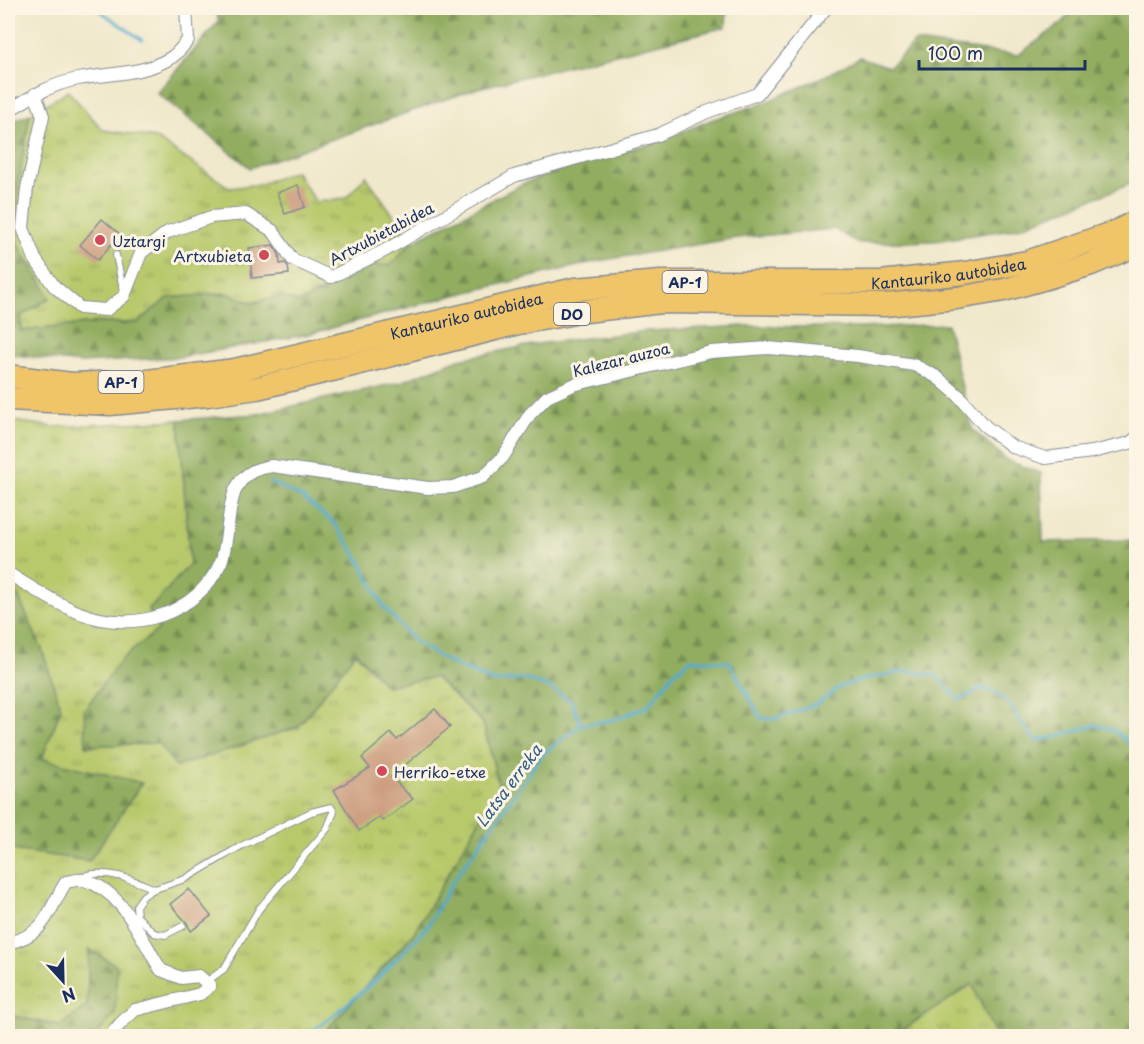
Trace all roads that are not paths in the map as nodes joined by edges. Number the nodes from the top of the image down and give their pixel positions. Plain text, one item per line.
1 (186, 8) edge
2 (826, 8) edge
3 (35, 94) junction
4 (8, 111) edge
5 (1137, 221) edge
6 (1137, 245) edge
7 (116, 255) dead end
8 (124, 296) junction
9 (8, 376) edge
10 (8, 399) edge
11 (1137, 438) edge
12 (8, 573) edge
13 (82, 879) junction
14 (155, 889) junction
15 (183, 926) dead end
16 (8, 943) edge
17 (206, 982) junction
18 (110, 1036) edge

1 - 3 street
2 - 8 street, Artxubietabidea
3 - 4 street
3 - 8 street
5 - 9 highway, Kantauriko autobidea / AP-1
6 - 10 highway, Kantauriko autobidea / DO
7 - 8 lane
11 - 12 street, Kalezar auzoa
13 - 14 lane
13 - 16 street
13 - 17 street
14 - 15 lane
14 - 17 lane
17 - 18 street

